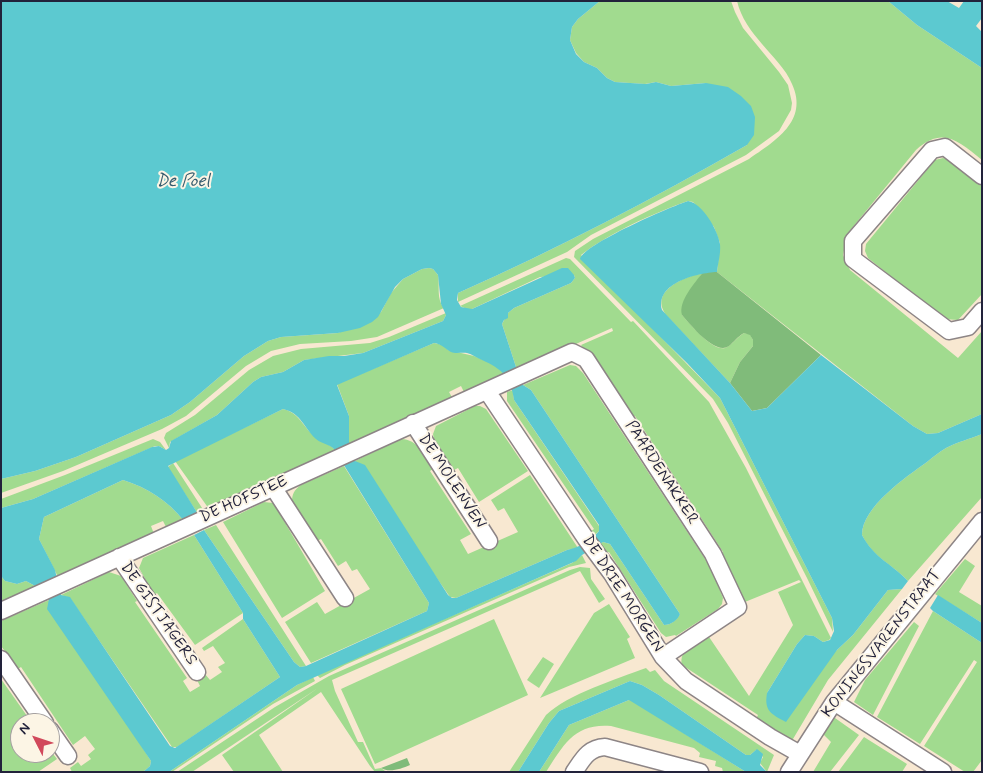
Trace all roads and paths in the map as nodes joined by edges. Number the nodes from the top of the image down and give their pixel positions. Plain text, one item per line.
1 (982, 176) edge
2 (982, 311) edge
3 (487, 391) junction
4 (413, 424) junction
5 (273, 487) junction
6 (979, 530) edge
7 (489, 541) dead end
8 (119, 557) junction
9 (345, 598) dead end
10 (1, 610) edge
11 (663, 657) junction
12 (1, 659) edge
13 (198, 672) dead end
14 (834, 702) junction
15 (38, 713) edge
16 (60, 744) edge
17 (800, 754) junction
18 (68, 756) dead end
19 (574, 772) edge
20 (700, 772) edge
21 (789, 772) edge
22 (943, 772) edge

1 - 2 street
3 - 4 street, DE HOFSTEE
3 - 11 street, DE DRIE MORGEN
3 - 11 street, PAARDENAKKER
4 - 5 street, DE HOFSTEE
4 - 7 street, DE MOLENVEN
5 - 8 street, DE HOFSTEE
5 - 9 street
6 - 14 street, KONINGSVARENSTRAAT
8 - 10 street, DE HOFSTEE
8 - 13 street, DE GISTJAGERS
11 - 17 street, DE DRIE MORGEN
12 - 15 street
14 - 17 street, KONINGSVARENSTRAAT
14 - 22 street
16 - 18 street
17 - 21 street, KONINGSVARENSTRAAT
19 - 20 street

